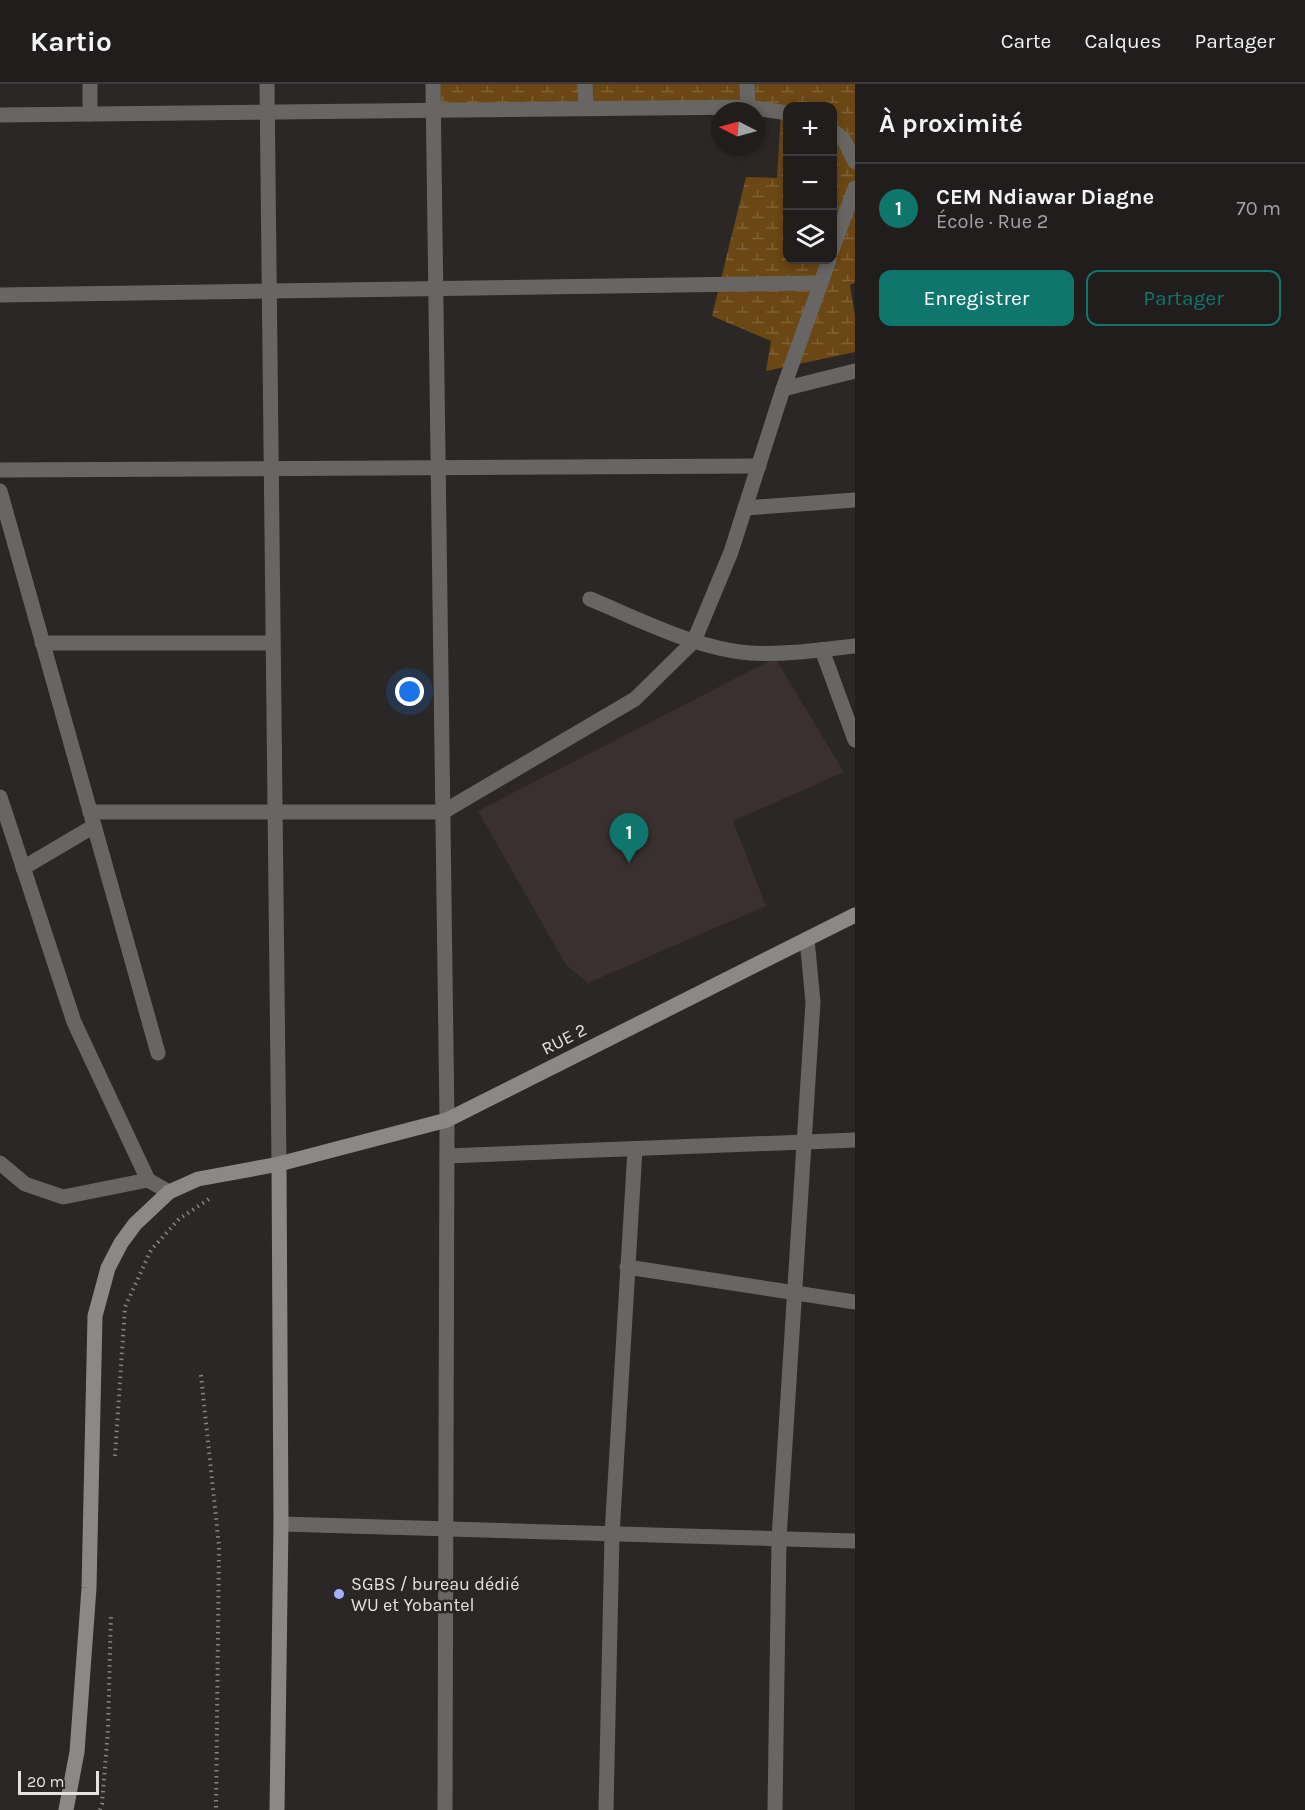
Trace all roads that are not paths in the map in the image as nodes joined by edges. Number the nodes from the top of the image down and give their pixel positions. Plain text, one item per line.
1 (90, 84) edge
2 (267, 84) edge
3 (433, 84) edge
4 (585, 84) edge
5 (747, 84) edge
6 (748, 102) edge
7 (711, 107) edge
8 (585, 108) junction
9 (433, 110) junction
10 (765, 110) edge
11 (268, 112) junction
12 (783, 112) edge
13 (90, 114) junction
14 (0, 115) edge
15 (837, 134) edge
16 (855, 162) edge
17 (855, 188) edge
18 (852, 205) edge
19 (837, 239) edge
20 (827, 264) edge
21 (820, 283) junction
22 (436, 289) junction
23 (270, 291) junction
24 (0, 295) edge
25 (855, 371) edge
26 (783, 389) junction
27 (759, 466) junction
28 (438, 467) junction
29 (271, 468) junction
30 (0, 470) edge
31 (0, 491) edge
32 (855, 500) edge
33 (745, 508) junction
34 (590, 600) dead end
35 (694, 641) junction
36 (42, 643) junction
37 (273, 643) junction
38 (855, 646) edge
39 (822, 650) junction
40 (855, 740) edge
41 (0, 797) edge
42 (275, 812) junction
43 (443, 812) junction
44 (92, 819) junction
45 (23, 868) junction
46 (855, 915) edge
47 (807, 939) junction
48 (158, 1053) dead end
49 (447, 1120) junction
50 (855, 1140) edge
51 (804, 1142) junction
52 (635, 1149) junction
53 (447, 1156) junction
54 (0, 1163) edge
55 (279, 1164) junction
56 (148, 1180) junction
57 (169, 1192) junction
58 (627, 1267) junction
59 (793, 1293) junction
60 (855, 1302) edge
61 (281, 1524) junction
62 (446, 1528) junction
63 (612, 1535) junction
64 (779, 1539) junction
65 (855, 1541) edge
66 (66, 1810) edge
67 (277, 1810) edge
68 (445, 1810) edge
69 (606, 1810) edge
70 (775, 1810) edge

1 - 13 street
2 - 11 street
3 - 9 street
4 - 8 street
5 - 6 street
7 - 8 street
8 - 9 street
9 - 11 street
9 - 22 street
10 - 12 street
11 - 13 street
11 - 23 street
13 - 14 street
15 - 16 street
17 - 18 street
18 - 19 street
20 - 21 street
21 - 22 street
21 - 26 street
22 - 23 street
22 - 28 street
23 - 24 street
23 - 29 street
25 - 26 street
26 - 27 street
27 - 28 street
27 - 33 street
28 - 29 street
28 - 43 street
29 - 30 street
29 - 37 street
31 - 36 street
32 - 33 street
33 - 35 street
34 - 35 street
35 - 39 street
35 - 43 street
36 - 37 street
36 - 44 street
37 - 42 street
38 - 39 street
39 - 40 street
41 - 45 street
42 - 43 street
42 - 44 street
42 - 55 street
43 - 49 street
44 - 45 street
44 - 48 street
45 - 56 street
46 - 47 street, RUE 2
47 - 49 street, RUE 2
47 - 51 street
49 - 53 street
49 - 55 street, RUE 2
50 - 51 street
51 - 52 street
51 - 59 street
52 - 53 street
52 - 58 street
53 - 62 street
54 - 56 street
55 - 57 street, RUE 2
55 - 61 street
56 - 57 street
57 - 66 street, RUE 2
58 - 59 street
58 - 63 street
59 - 60 street
59 - 64 street
61 - 62 street
61 - 67 street
62 - 63 street
62 - 68 street
63 - 64 street
63 - 69 street
64 - 65 street
64 - 70 street

